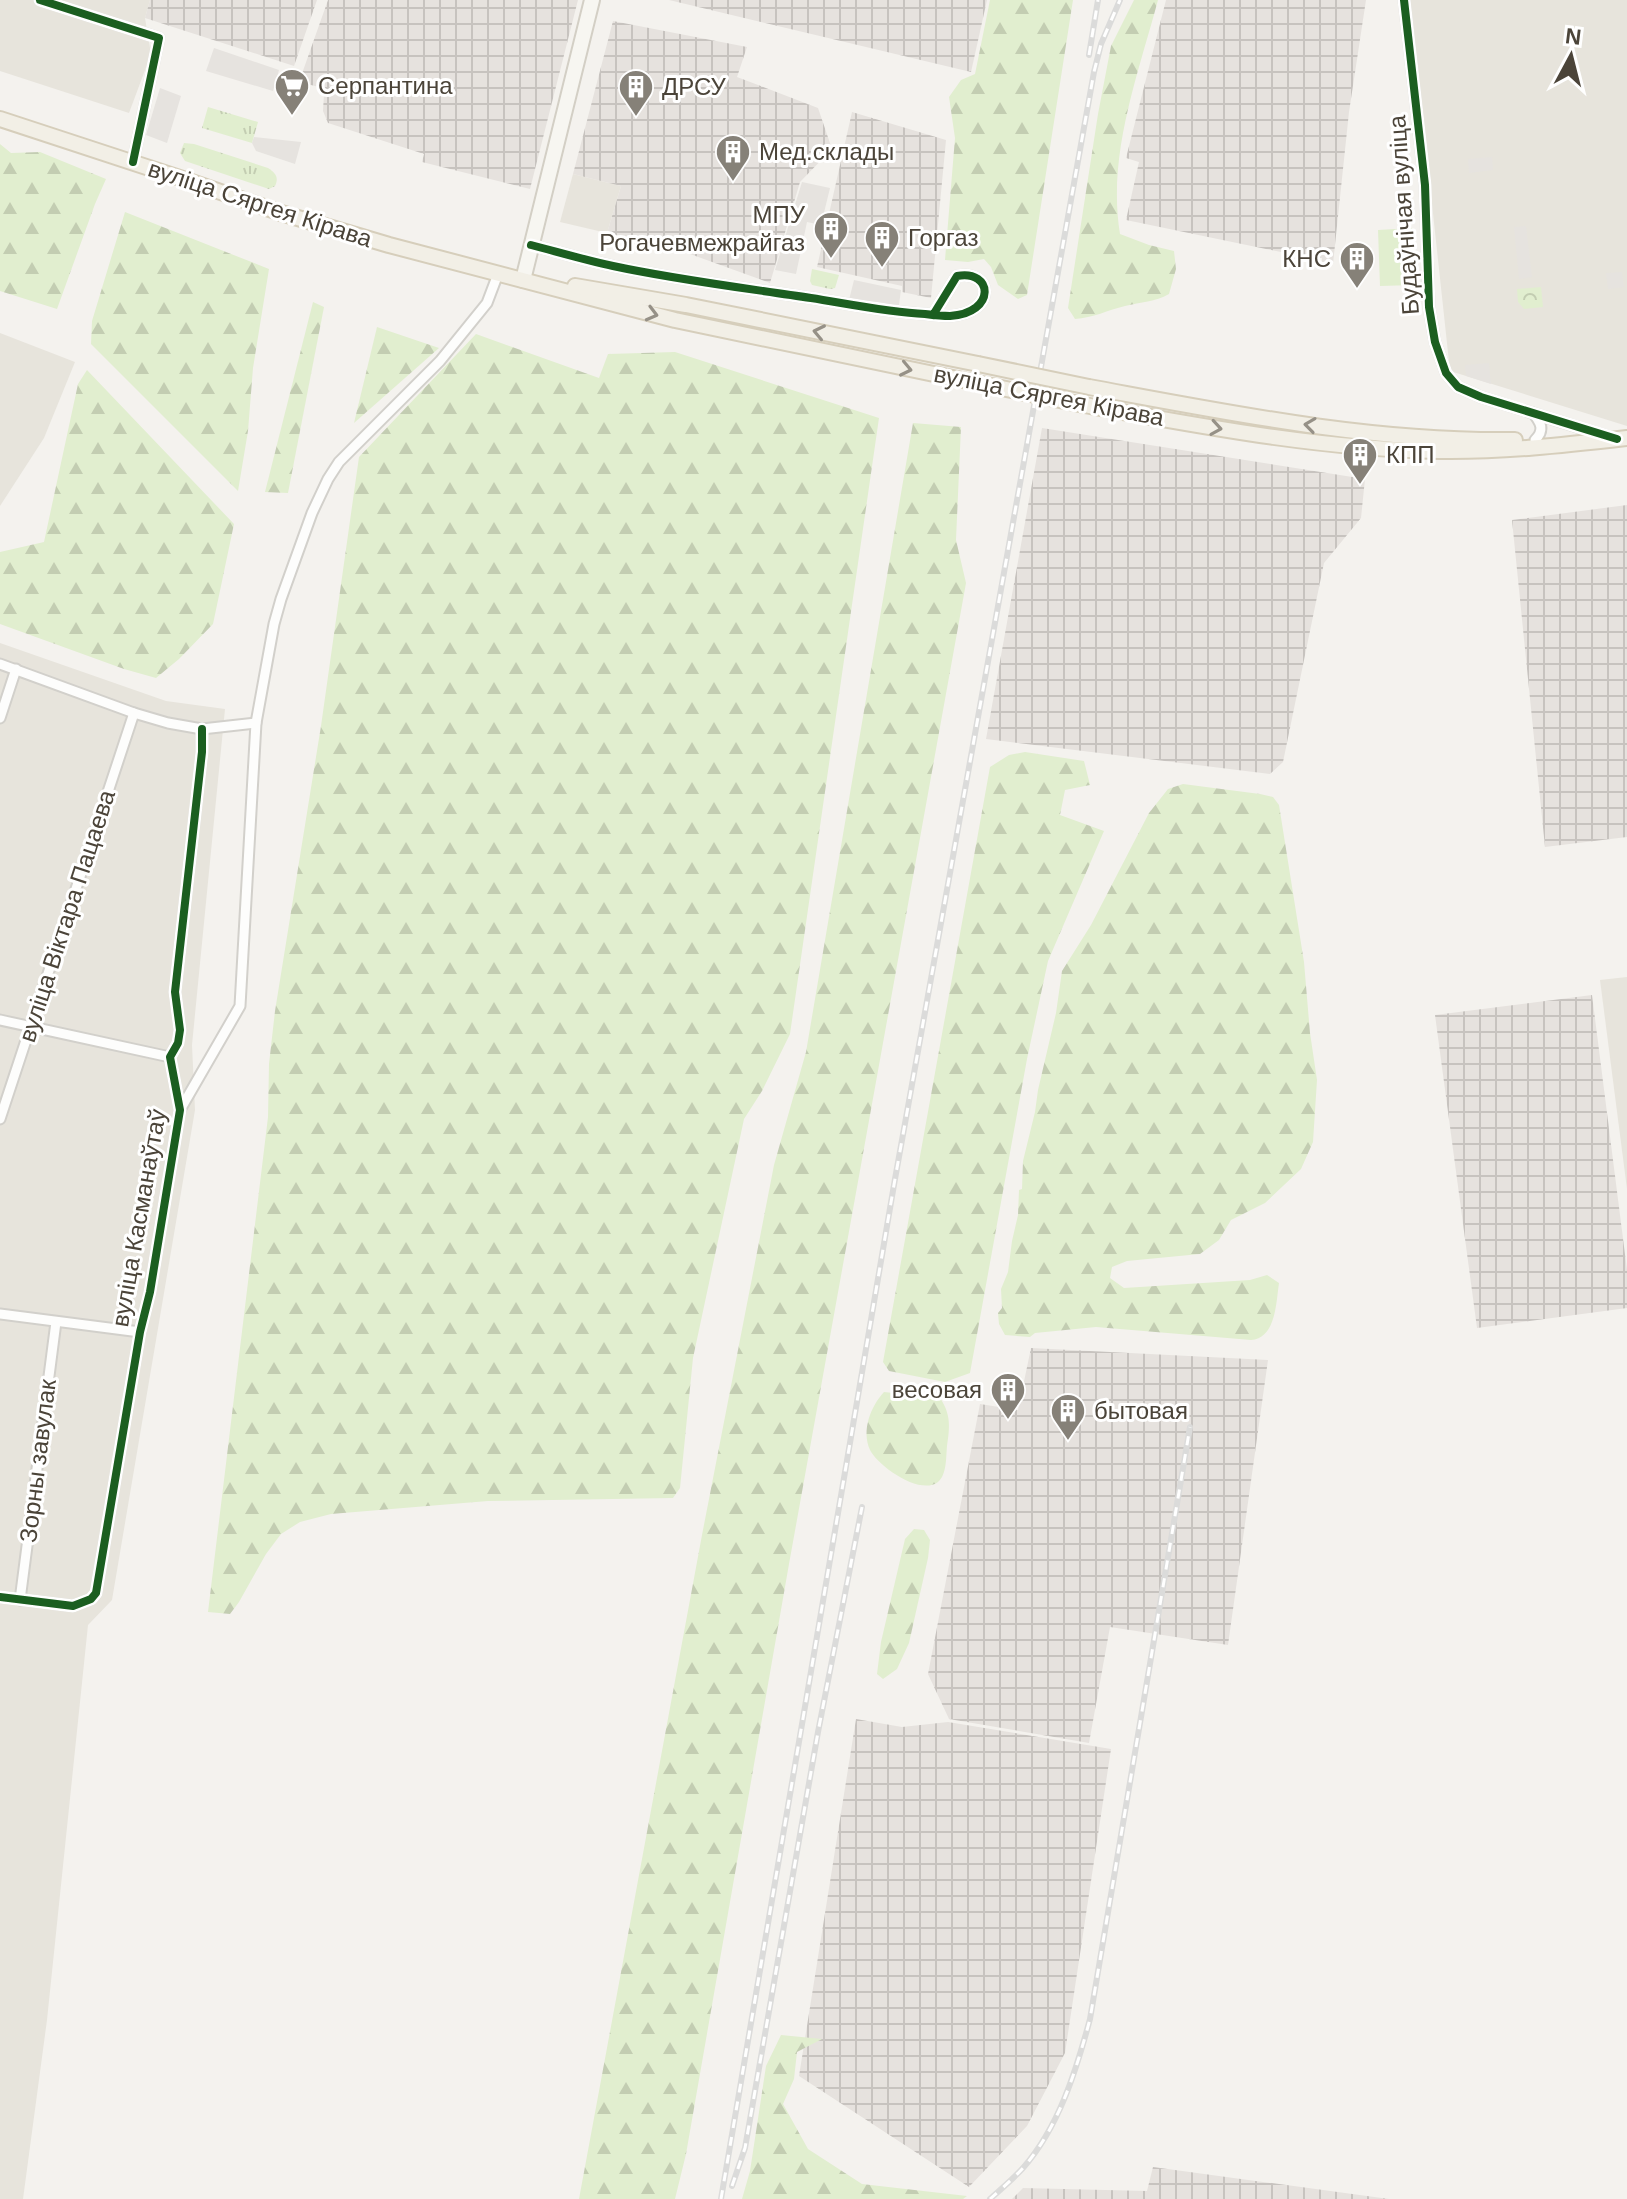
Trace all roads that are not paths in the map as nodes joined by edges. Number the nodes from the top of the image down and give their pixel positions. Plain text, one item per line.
1 (40, 0) edge
2 (592, 0) edge
3 (1404, 0) edge
4 (0, 119) edge
5 (133, 162) junction
6 (531, 245) junction
7 (498, 274) junction
8 (523, 280) junction
9 (933, 315) junction
10 (1533, 413) junction
11 (1582, 435) junction
12 (1622, 439) edge
13 (1535, 440) junction
14 (0, 664) edge
15 (16, 669) junction
16 (134, 713) junction
17 (0, 718) edge
18 (256, 723) junction
19 (202, 729) junction
20 (0, 1020) edge
21 (30, 1027) junction
22 (170, 1057) junction
23 (180, 1110) junction
24 (0, 1119) edge
25 (0, 1314) edge
26 (56, 1322) junction
27 (140, 1332) junction
28 (0, 1597) edge
29 (20, 1600) junction

1 - 5 street
2 - 6 street
3 - 10 street, Будаўнічая вуліца
4 - 5 main road, вуліца Сяргея Кірава
5 - 7 main road, вуліца Сяргея Кірава
6 - 8 street
6 - 9 street
7 - 8 main road, вуліца Сяргея Кірава
7 - 18 street
8 -> 11 main road, вуліца Сяргея Кірава, bridge
13 -> 8 main road, вуліца Сяргея Кірава, bridge
9 - 9 street
10 - 11 street, Будаўнічая вуліца
10 - 13 street
11 - 12 main road, вуліца Сяргея Кірава
11 - 13 main road, вуліца Сяргея Кірава
14 - 15 street
15 - 16 street
15 - 17 street
16 - 19 street
16 - 21 street, вуліца Віктара Пацаева
18 - 19 street
18 - 23 street
19 - 22 street, вуліца Касманаўтаў
20 - 21 street
21 - 22 street
21 - 24 street, вуліца Віктара Пацаева
22 - 23 street, вуліца Касманаўтаў
23 - 27 street, вуліца Касманаўтаў
25 - 26 street
26 - 27 street
26 - 29 street, Зорны завулак
27 - 29 street, вуліца Касманаўтаў
28 - 29 street

